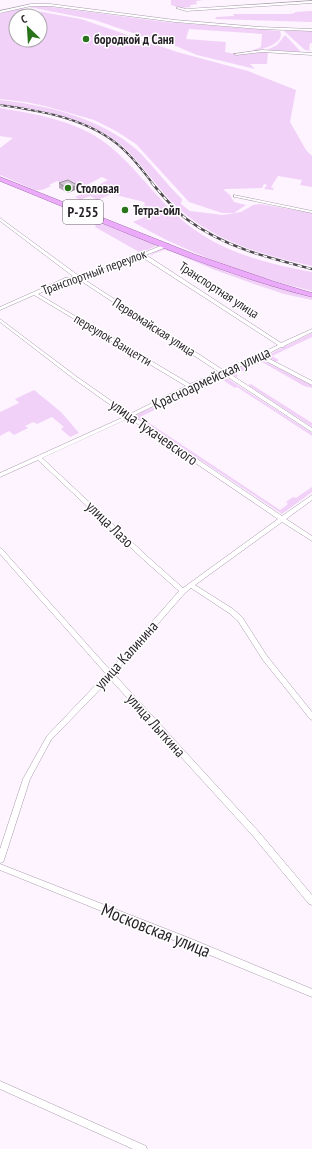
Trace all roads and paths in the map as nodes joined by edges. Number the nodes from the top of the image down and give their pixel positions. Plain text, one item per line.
1 (312, 2) edge
2 (178, 8) dead end
3 (0, 12) edge
4 (312, 30) edge
5 (236, 54) dead end
6 (312, 54) edge
7 (0, 179) edge
8 (235, 196) dead end
9 (312, 212) edge
10 (0, 220) edge
11 (167, 245) junction
12 (144, 255) junction
13 (78, 277) junction
14 (35, 294) junction
15 (312, 294) edge
16 (0, 309) edge
17 (0, 320) edge
18 (312, 330) edge
19 (282, 346) junction
20 (260, 356) junction
21 (223, 372) junction
22 (312, 383) edge
23 (190, 386) junction
24 (130, 416) junction
25 (312, 430) edge
26 (38, 457) junction
27 (0, 475) edge
28 (312, 497) edge
29 (282, 520) junction
30 (312, 539) edge
31 (0, 550) edge
32 (190, 584) junction
33 (183, 591) junction
34 (110, 674) junction
35 (312, 717) edge
36 (0, 860) edge
37 (0, 867) edge
38 (312, 901) edge
39 (312, 993) edge
40 (0, 1085) edge
41 (143, 1149) edge

1 - 2 street
3 - 4 street
5 - 6 street
7 - 11 highway, Р-255
8 - 9 street
10 - 13 street, Первомайская улица
11 - 12 street, Транспортный переулок
11 - 15 highway, Р-255
12 - 13 street, Транспортный переулок
12 - 19 street, Транспортная улица
13 - 14 street, Транспортный переулок
13 - 21 street, Первомайская улица
14 - 16 street, Транспортный переулок
14 - 23 street, переулок Ванцетти
17 - 24 street, улица Тухачевского
18 - 19 street, Красноармейская улица
19 - 20 street, Красноармейская улица
20 - 21 street, Красноармейская улица
20 - 22 street
21 - 23 street, Красноармейская улица
21 - 25 street, Первомайская улица
23 - 24 street, Красноармейская улица
24 - 26 street, Красноармейская улица
24 - 29 street, улица Тухачевского
26 - 27 street, Красноармейская улица
26 - 33 street, улица Лазо
28 - 29 street, улица Калинина
29 - 30 street, улица Тухачевского
29 - 32 street, улица Калинина
31 - 34 street, улица Лыткина
32 - 33 street, улица Калинина
32 - 35 street
33 - 34 street, улица Калинина
34 - 36 street, улица Калинина
34 - 38 street, улица Лыткина
37 - 39 street, Московская улица
40 - 41 street

